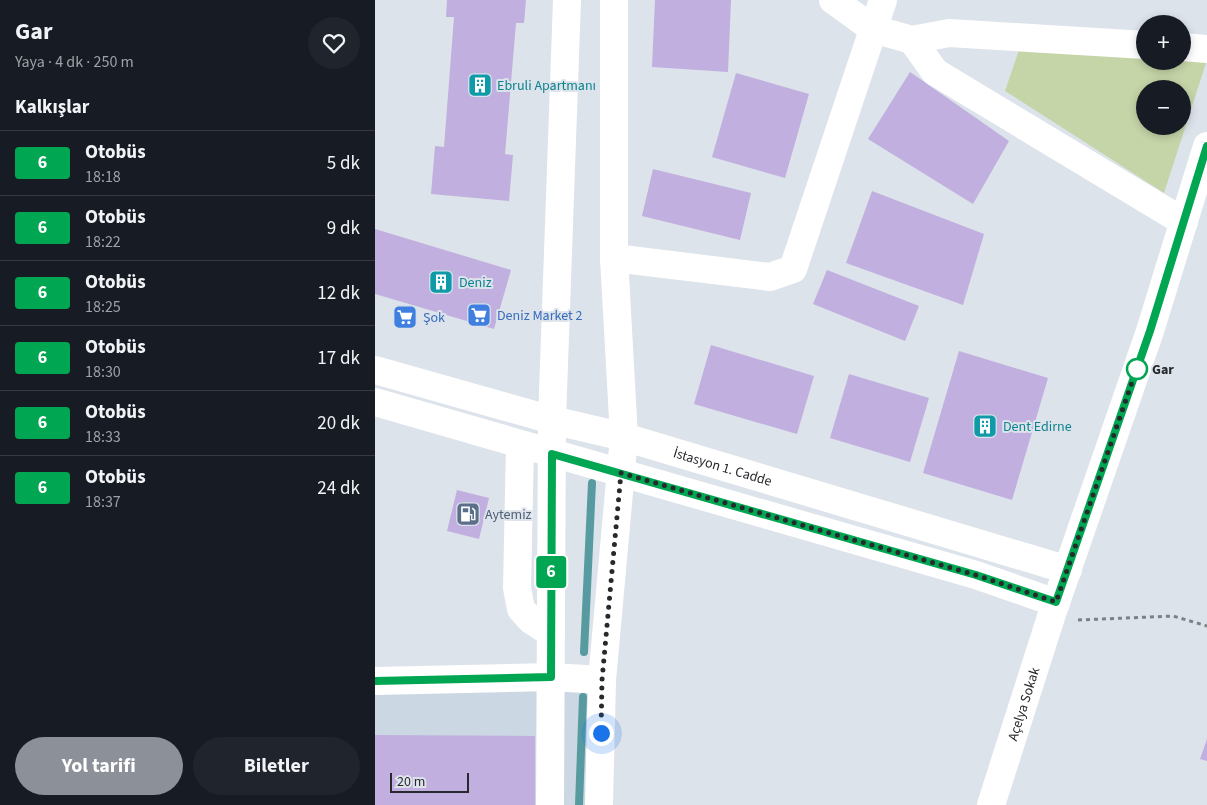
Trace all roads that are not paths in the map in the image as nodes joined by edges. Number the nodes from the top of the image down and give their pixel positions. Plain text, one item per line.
1 (567, 0) edge
2 (614, 0) edge
3 (833, 0) edge
4 (883, 0) edge
5 (873, 29) junction
6 (912, 40) junction
7 (1136, 44) edge
8 (1191, 48) edge
9 (1207, 49) edge
10 (1207, 146) edge
11 (1183, 222) junction
12 (614, 258) junction
13 (375, 370) edge
14 (375, 402) edge
15 (552, 420) junction
16 (624, 438) junction
17 (520, 444) junction
18 (552, 454) junction
19 (621, 473) junction
20 (1068, 570) junction
21 (1053, 610) junction
22 (551, 634) junction
23 (551, 677) junction
24 (602, 680) junction
25 (375, 681) edge
26 (550, 805) edge
27 (599, 805) edge
28 (991, 805) edge

1 - 15 street
2 - 12 street
3 - 5 street
4 - 5 street
5 - 6 street
5 - 12 street
6 - 7 street
6 - 11 street
8 - 9 street
10 - 11 street, Açelya Sokak
11 - 20 street, Açelya Sokak
12 - 16 street
13 - 15 street, İstasyon 1. Cadde
14 - 17 street
15 - 16 street, İstasyon 1. Cadde
15 - 18 street
16 - 19 street
16 - 20 street, İstasyon 1. Cadde
17 - 18 street
17 - 22 street
18 - 19 street
18 - 22 street
19 - 21 street
19 - 24 street
20 - 21 street, Açelya Sokak
21 - 28 street, Açelya Sokak
22 - 23 street
23 - 24 street
23 - 25 street
23 - 26 street
24 - 27 street

